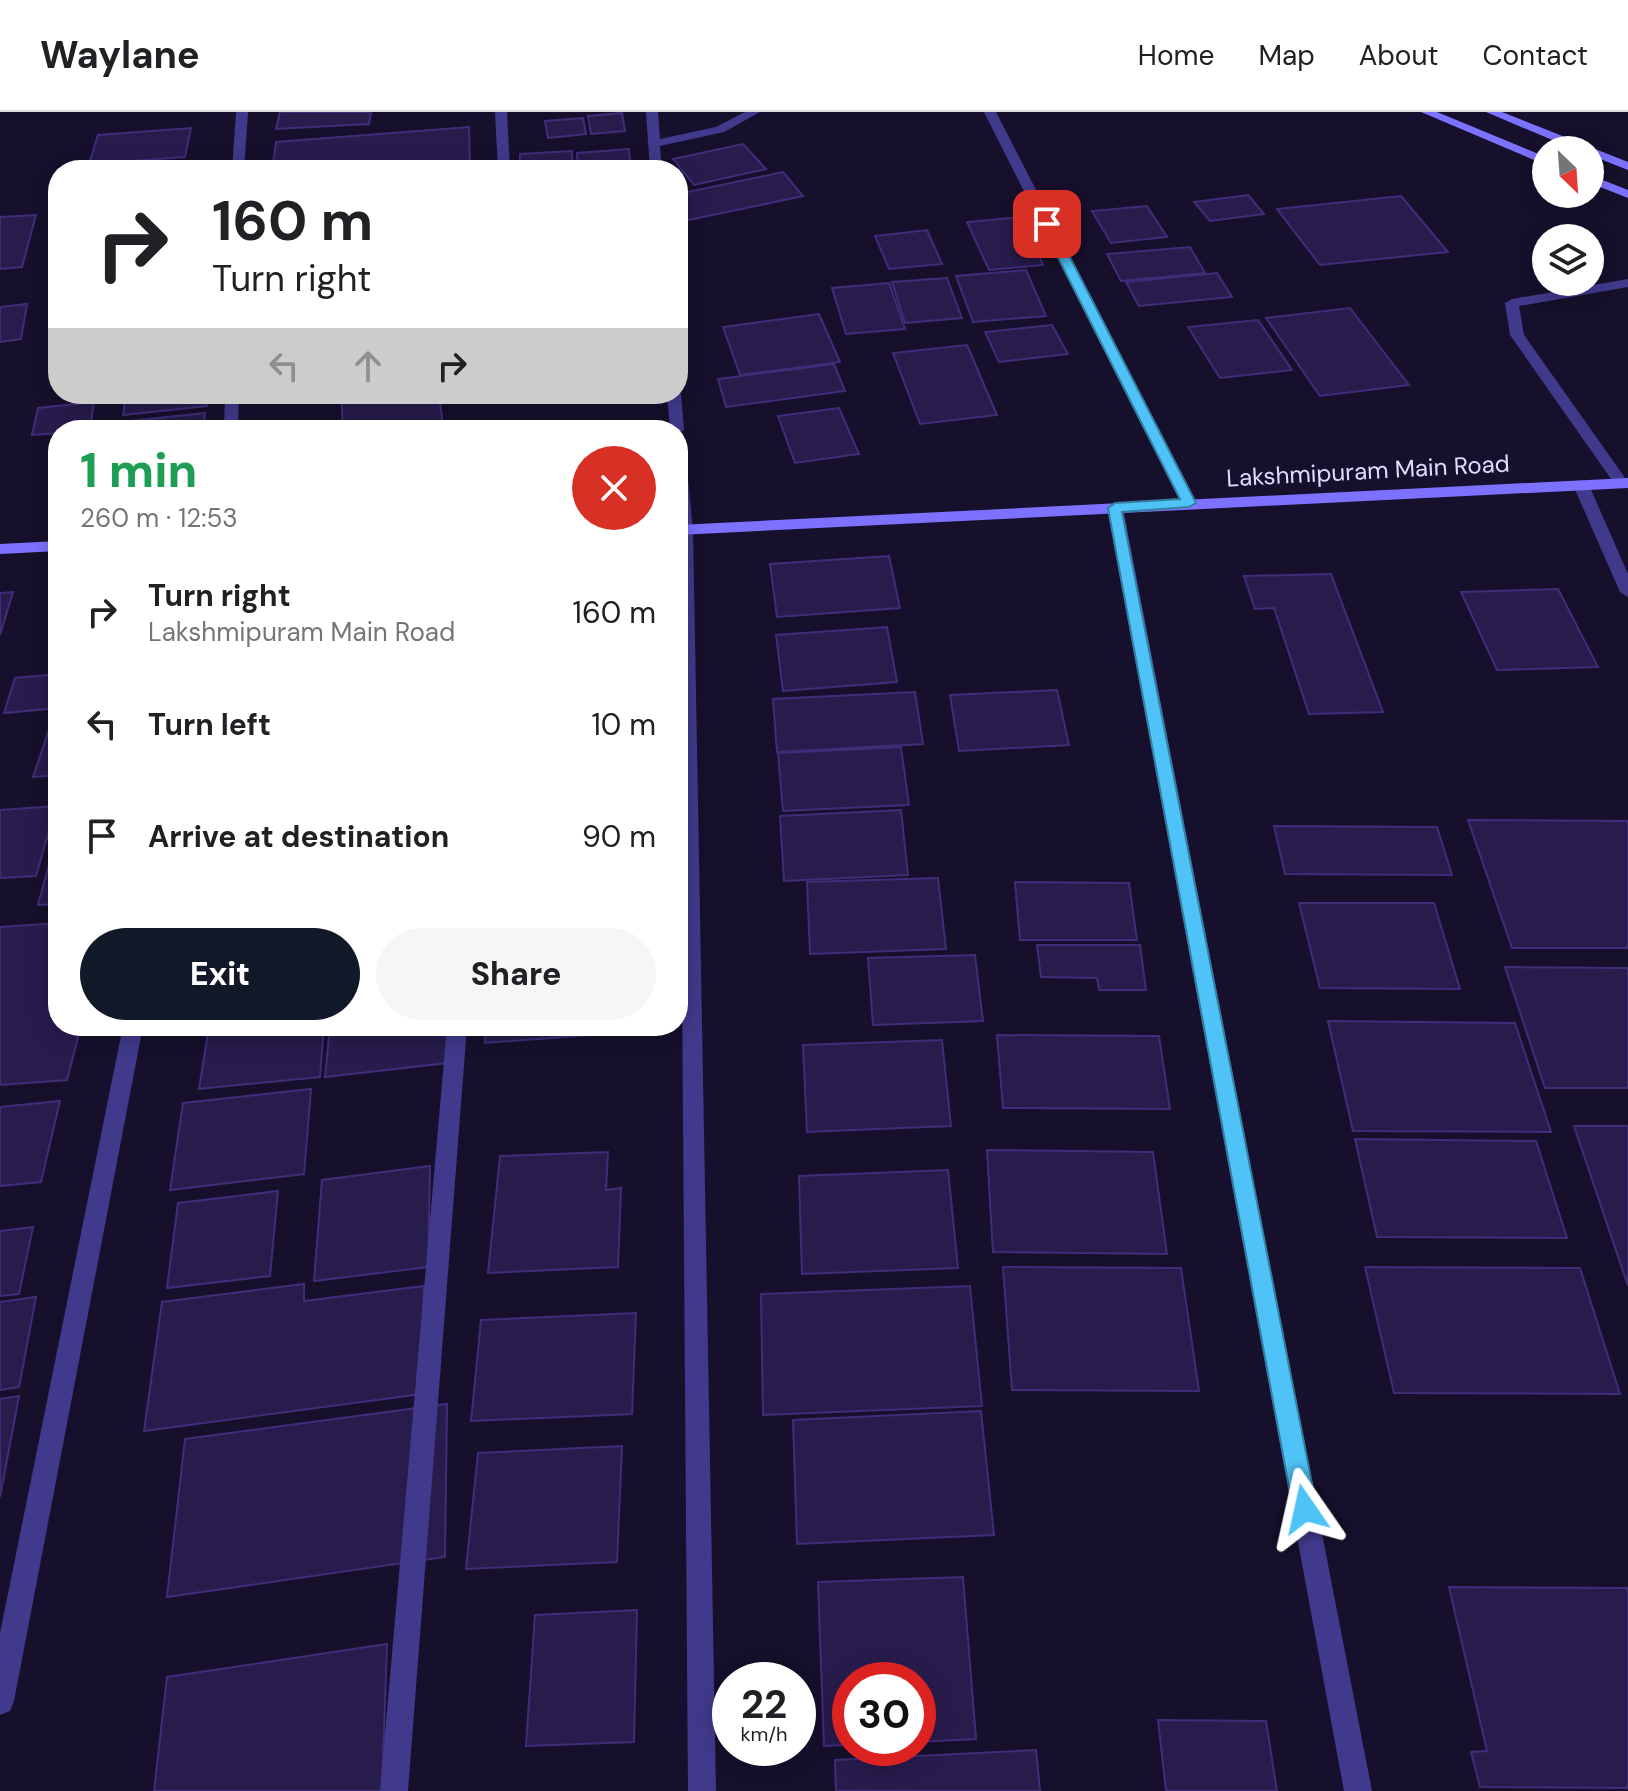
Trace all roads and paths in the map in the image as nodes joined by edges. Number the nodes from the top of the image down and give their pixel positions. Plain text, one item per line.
1 (242, 112) edge
2 (501, 112) edge
3 (652, 112) edge
4 (754, 112) edge
5 (990, 112) edge
6 (1427, 112) edge
7 (1492, 112) edge
8 (1551, 136) edge
9 (654, 144) junction
10 (1532, 155) edge
11 (1604, 157) edge
12 (239, 160) edge
13 (503, 160) edge
14 (655, 160) edge
15 (1628, 166) edge
16 (1604, 185) edge
17 (1628, 194) edge
18 (1628, 283) edge
19 (1624, 483) edge
20 (1581, 485) junction
21 (1189, 503) junction
22 (1115, 508) junction
23 (688, 530) edge
24 (48, 547) edge
25 (0, 549) edge
26 (1628, 592) edge
27 (688, 950) edge
28 (131, 1036) edge
29 (456, 1036) edge
30 (0, 1701) edge
31 (394, 1791) edge
32 (702, 1791) edge
33 (1358, 1791) edge

1 - 12 street
2 - 13 street
3 - 9 street
4 - 9 street
5 - 21 street
6 - 10 street
7 - 8 street
9 - 14 street
11 - 15 street
16 - 17 street
18 - 19 street
19 - 20 street, Lakshmipuram Main Road
20 - 21 street, Lakshmipuram Main Road
20 - 26 street
21 - 22 street, Lakshmipuram Main Road
22 - 23 street, Lakshmipuram Main Road
22 - 33 street
24 - 25 street
27 - 32 street
28 - 30 street
29 - 31 street

